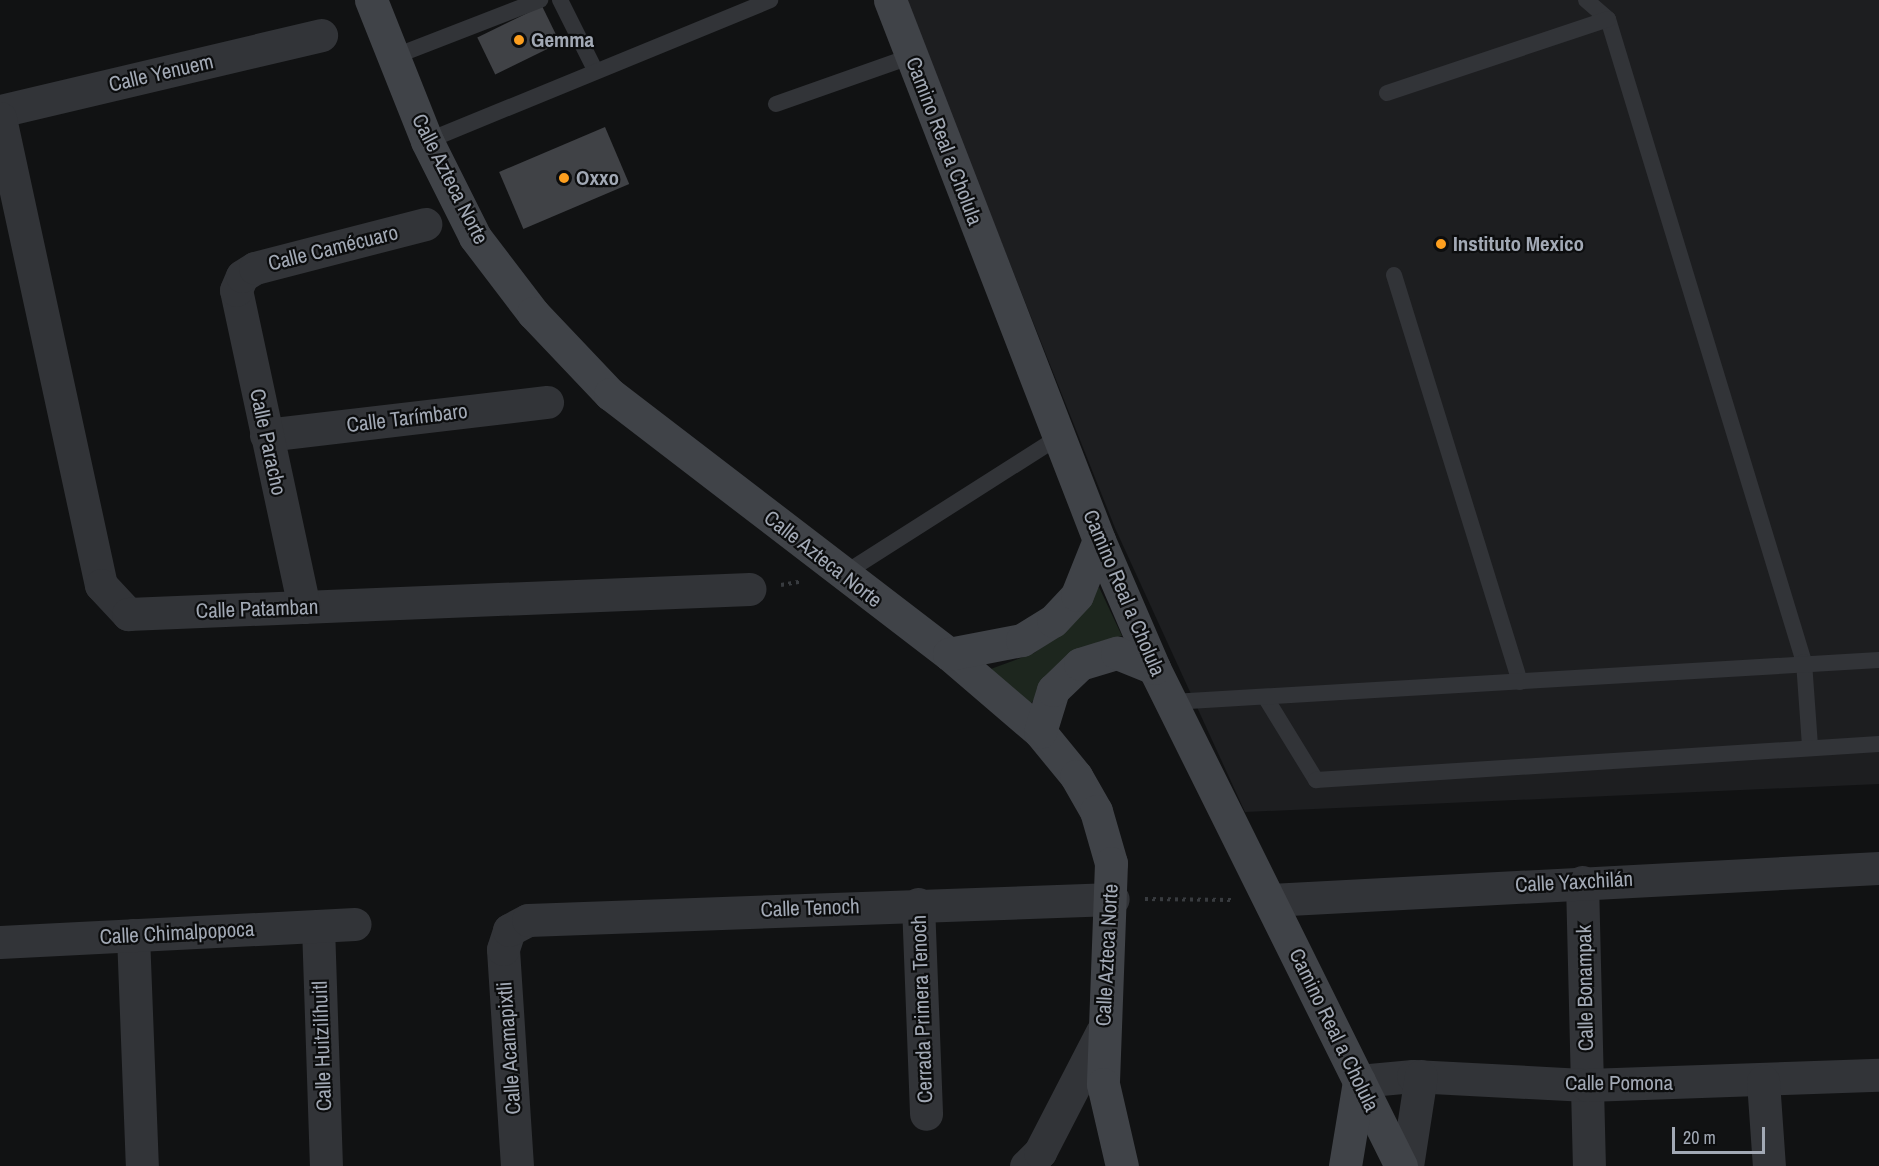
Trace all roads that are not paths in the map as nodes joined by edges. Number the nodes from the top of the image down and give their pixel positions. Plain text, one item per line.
1 (371, 0) edge
2 (540, 0) edge
3 (560, 0) edge
4 (770, 0) edge
5 (890, 0) edge
6 (1586, 0) edge
7 (1608, 19) junction
8 (321, 35) dead end
9 (912, 56) junction
10 (393, 57) junction
11 (595, 70) junction
12 (1387, 93) dead end
13 (776, 104) dead end
14 (0, 111) edge
15 (0, 118) edge
16 (427, 141) junction
17 (9, 197) edge
18 (425, 224) dead end
19 (1394, 275) dead end
20 (242, 276) joint
21 (547, 402) dead end
22 (266, 435) junction
23 (1059, 437) junction
24 (1099, 540) junction
25 (842, 575) junction
26 (749, 589) road end
27 (304, 608) junction
28 (948, 654) junction
29 (1879, 660) edge
30 (1804, 662) junction
31 (1154, 668) junction
32 (1520, 682) junction
33 (1267, 700) junction
34 (1172, 702) junction
35 (1040, 732) junction
36 (1879, 744) edge
37 (1810, 745) junction
38 (1879, 868) edge
39 (1582, 882) junction
40 (1113, 899) junction
41 (1270, 900) junction
42 (918, 904) junction
43 (355, 924) dead end
44 (318, 926) junction
45 (509, 930) joint
46 (133, 935) junction
47 (0, 942) edge
48 (1102, 1032) junction
49 (1879, 1075) edge
50 (1421, 1076) junction
51 (1359, 1081) junction
52 (1763, 1081) junction
53 (1587, 1085) junction
54 (926, 1114) dead end
55 (142, 1166) edge
56 (326, 1166) edge
57 (517, 1166) edge
58 (1026, 1166) edge
59 (1122, 1166) edge
60 (1345, 1166) edge
61 (1401, 1166) edge
62 (1407, 1166) edge
63 (1589, 1166) edge
64 (1769, 1166) edge

1 - 10 main road, Calle Azteca Norte
2 - 10 lane
3 - 11 lane
4 - 11 lane
5 - 9 main road, Camino Real a Cholula
6 - 7 lane
7 - 12 lane
7 - 30 lane
8 - 14 street, Calle Yenuem
9 - 13 lane
9 - 23 main road, Camino Real a Cholula
10 - 16 main road, Calle Azteca Norte
11 - 16 lane
15 - 17 street, Calle Patamban
16 - 25 main road, Calle Azteca Norte
17 - 27 street, Calle Patamban
18 - 20 street, Calle Camécuaro
19 - 32 lane
20 - 22 street, Calle Paracho
21 - 22 street, Calle Tarímbaro
22 - 27 street, Calle Paracho
23 - 24 main road, Camino Real a Cholula
23 - 25 lane
24 - 28 main road
24 - 31 main road, Camino Real a Cholula
25 - 28 main road, Calle Azteca Norte
26 - 27 street, Calle Patamban
28 - 35 main road, Calle Azteca Norte
29 - 30 lane
30 - 32 lane
30 - 37 lane
31 - 34 main road, Camino Real a Cholula
31 - 35 main road
32 - 33 lane
33 - 34 lane
33 - 37 lane
34 - 41 main road, Camino Real a Cholula
35 - 40 main road, Calle Azteca Norte
36 - 37 lane
38 - 39 street, Calle Yaxchilán
39 - 41 street, Calle Yaxchilán
39 - 53 street, Calle Bonampak
40 - 42 street, Calle Tenoch
40 - 48 main road, Calle Azteca Norte
41 - 51 main road, Camino Real a Cholula
42 - 45 street, Calle Tenoch
42 - 54 street, Cerrada Primera Tenoch
43 - 44 street, Calle Chimalpopoca
44 - 46 street, Calle Chimalpopoca
44 - 56 street, Calle Huitzilíhuitl
45 - 57 street, Calle Acamapixtli
46 - 47 street, Calle Chimalpopoca
46 - 55 street
48 - 58 street
48 - 59 main road, Calle Azteca Norte
49 - 52 street, Calle Pomona
50 - 51 street, Calle Pomona
50 - 53 street, Calle Pomona
50 - 62 street
51 - 60 main road
51 - 61 main road, Camino Real a Cholula
52 - 53 street, Calle Pomona
52 - 64 street
53 - 63 street, Calle Bonampak

